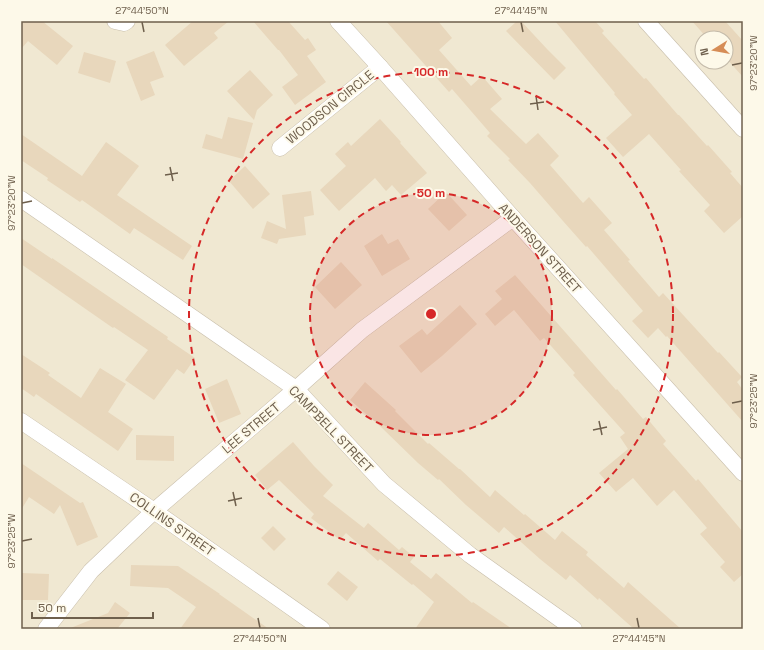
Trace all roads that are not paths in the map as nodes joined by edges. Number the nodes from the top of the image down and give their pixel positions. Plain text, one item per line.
1 (115, 21) edge
2 (127, 21) edge
3 (338, 21) edge
4 (646, 21) edge
5 (380, 67) junction
6 (743, 130) edge
7 (280, 148) dead end
8 (21, 199) edge
9 (513, 218) junction
10 (296, 389) junction
11 (21, 421) edge
12 (743, 473) edge
13 (154, 511) junction
14 (46, 629) edge
15 (322, 629) edge
16 (574, 629) edge

1 - 2 street
3 - 5 street, ANDERSON STREET
4 - 6 street
5 - 7 street, WOODSON CIRCLE
5 - 9 street, ANDERSON STREET
8 - 10 street, CAMPBELL STREET
9 - 10 street, LEE STREET
9 - 12 street, ANDERSON STREET
10 - 13 street, LEE STREET
10 - 16 street, CAMPBELL STREET
11 - 13 street, COLLINS STREET
13 - 14 street, LEE STREET
13 - 15 street, COLLINS STREET

